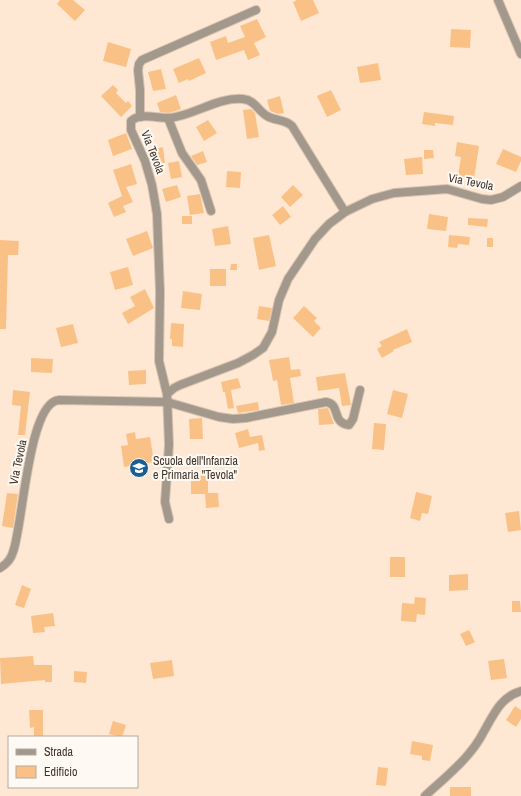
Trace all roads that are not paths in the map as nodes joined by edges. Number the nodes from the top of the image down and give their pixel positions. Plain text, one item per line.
1 (498, 0) edge
2 (256, 10) dead end
3 (521, 54) edge
4 (140, 117) junction
5 (168, 118) junction
6 (521, 186) edge
7 (211, 211) dead end
8 (345, 212) junction
9 (360, 390) dead end
10 (167, 398) junction
11 (169, 519) dead end
12 (0, 568) edge
13 (521, 691) edge
14 (425, 796) edge

1 - 3 street
2 - 4 street
4 - 5 street, Via Tevola
4 - 10 street, Via Tevola
5 - 7 street
5 - 8 street, Via Tevola
6 - 8 street, Via Tevola
8 - 10 street, Via Tevola
9 - 10 street, Via Tevola
10 - 11 street, Via Tevola
10 - 12 street, Via Tevola
13 - 14 street

